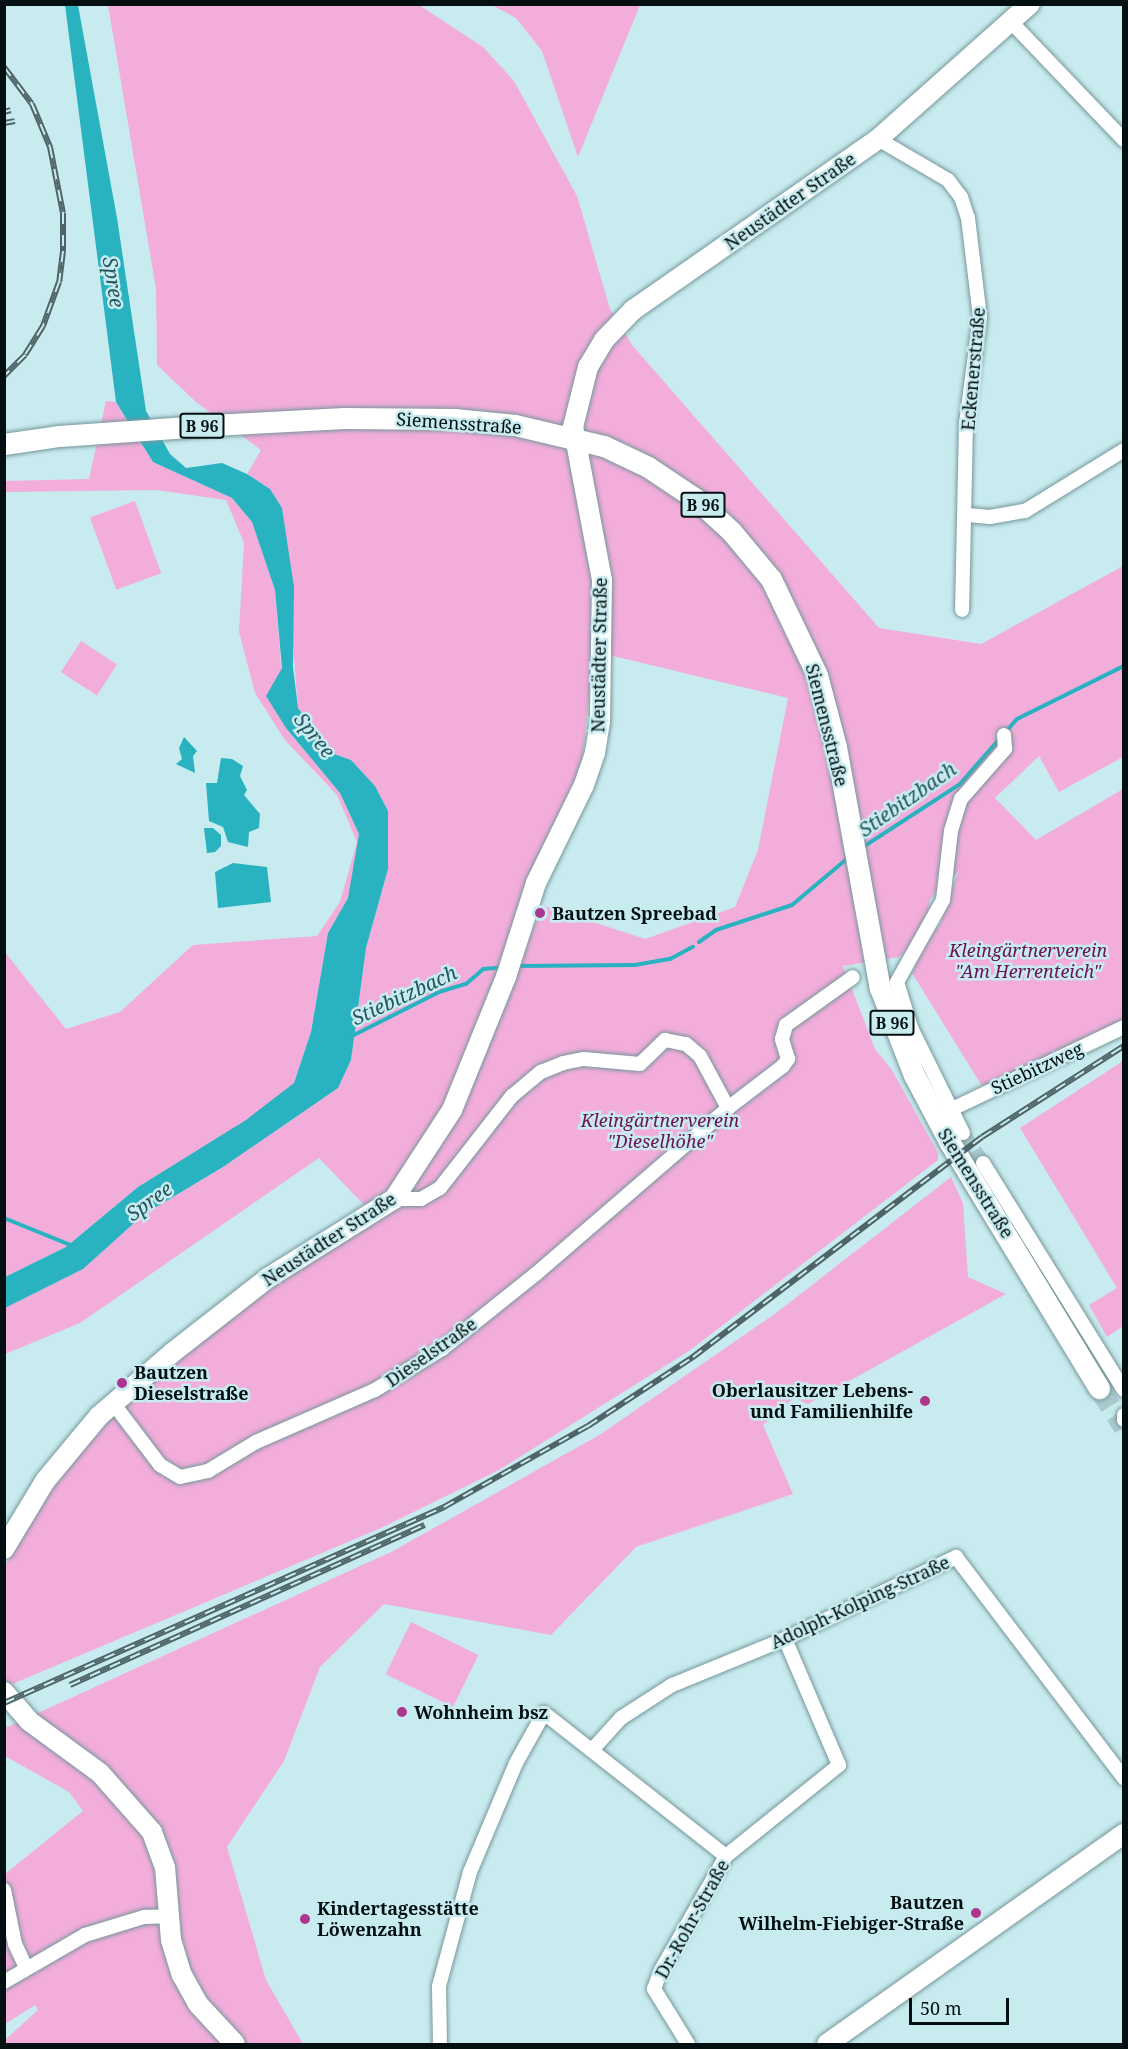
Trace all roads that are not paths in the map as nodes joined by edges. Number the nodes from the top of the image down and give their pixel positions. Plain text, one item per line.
1 (1030, 4) edge
2 (1013, 24) junction
3 (878, 139) junction
4 (1124, 140) edge
5 (573, 437) junction
6 (4, 444) edge
7 (1124, 450) edge
8 (967, 515) junction
9 (962, 610) dead end
10 (1004, 735) dead end
11 (853, 977) dead end
12 (1124, 1027) edge
13 (728, 1108) junction
14 (951, 1110) junction
15 (963, 1133) tunnel mouth
16 (982, 1163) tunnel mouth
17 (394, 1199) junction
18 (1099, 1388) tunnel mouth
19 (1124, 1390) edge
20 (113, 1403) junction
21 (4, 1549) edge
22 (785, 1639) junction
23 (4, 1692) edge
24 (592, 1750) junction
25 (1124, 1778) edge
26 (1124, 1834) edge
27 (726, 1856) junction
28 (4, 1890) edge
29 (167, 1916) junction
30 (26, 1968) junction
31 (4, 1982) edge
32 (235, 2044) edge
33 (440, 2044) edge
34 (688, 2044) edge
35 (827, 2044) edge

1 - 2 street, Neustädter Straße
2 - 3 street, Neustädter Straße
2 - 4 street
3 - 5 street, Neustädter Straße
3 - 8 street, Eckenerstraße
5 - 6 main road, Siemensstraße / B 96
5 - 17 street, Neustädter Straße
5 - 18 main road, Siemensstraße / B 96
7 - 8 street
8 - 9 street, Eckenerstraße
10 - 14 street
11 - 13 street, Dieselstraße
12 - 14 street, Stiebitzweg
13 - 17 street
13 - 20 street, Dieselstraße
14 - 15 street
16 - 19 street
17 - 20 street, Neustädter Straße
20 - 21 street, Neustädter Straße
22 - 24 street, Adolph-Kolping-Straße
22 - 25 street, Adolph-Kolping-Straße
22 - 27 street, Dr.-Rohr-Straße
23 - 29 street
24 - 27 street
24 - 33 street
26 - 35 street
27 - 34 street, Dr.-Rohr-Straße
28 - 30 street
29 - 30 street
29 - 32 street
30 - 31 street

